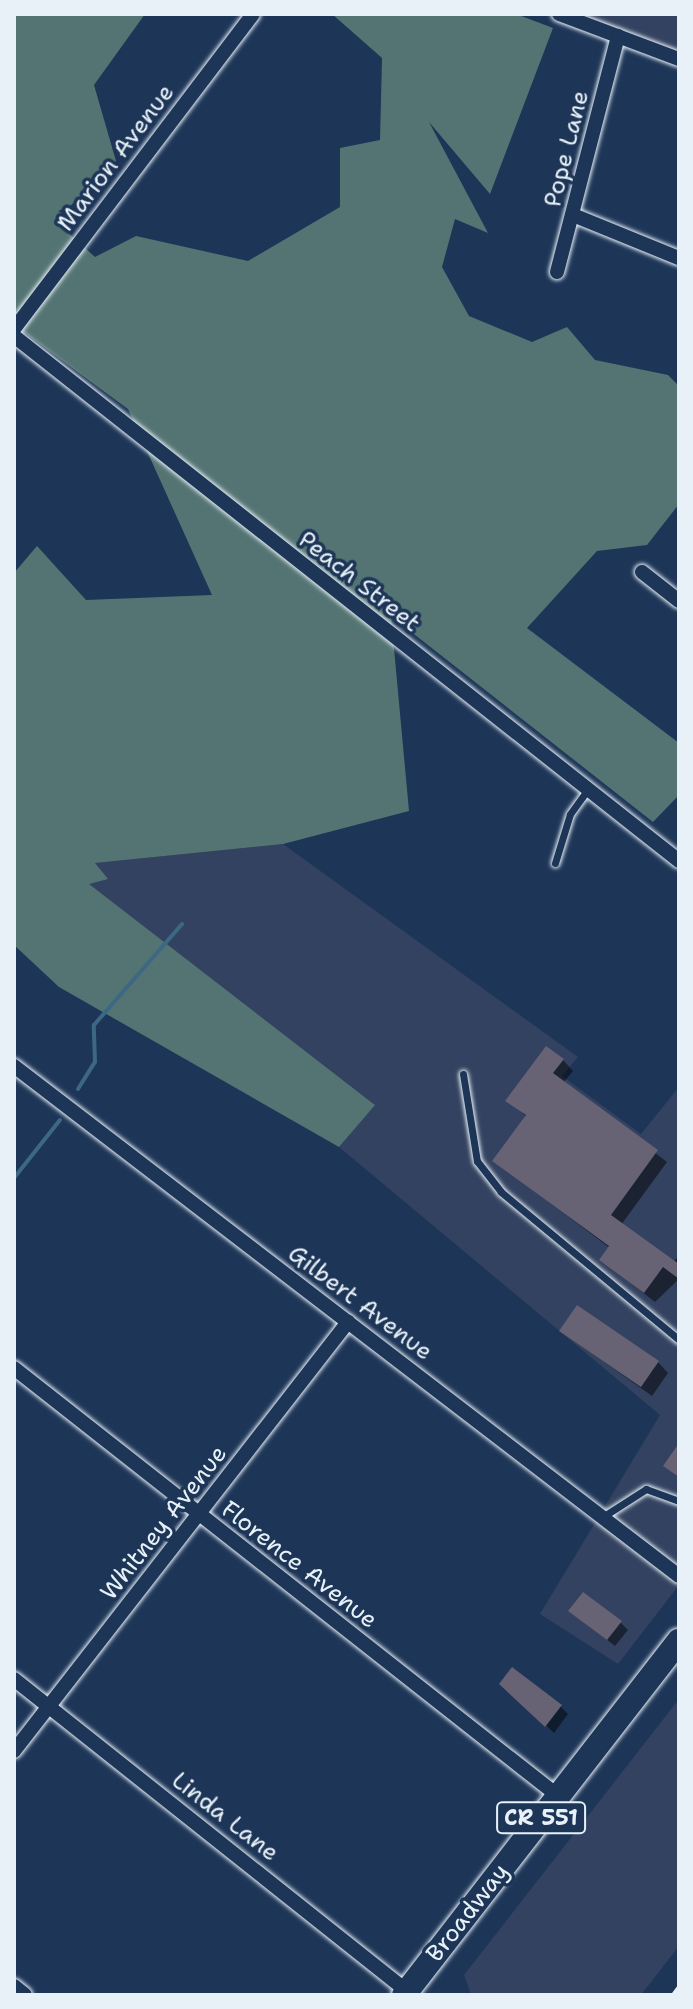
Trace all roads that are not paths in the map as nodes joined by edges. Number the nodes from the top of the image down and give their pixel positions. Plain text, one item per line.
1 (253, 14) edge
2 (559, 14) edge
3 (588, 19) edge
4 (618, 36) junction
5 (679, 59) edge
6 (573, 215) junction
7 (679, 258) edge
8 (557, 272) dead end
9 (14, 329) edge
10 (14, 336) edge
11 (642, 572) dead end
12 (679, 601) edge
13 (588, 789) junction
14 (679, 861) edge
15 (555, 863) dead end
16 (14, 1066) edge
17 (463, 1074) dead end
18 (348, 1322) junction
19 (679, 1340) edge
20 (14, 1368) edge
21 (679, 1501) edge
22 (199, 1515) junction
23 (604, 1516) junction
24 (679, 1576) edge
25 (679, 1641) edge
26 (14, 1679) edge
27 (48, 1705) junction
28 (14, 1751) edge
29 (558, 1796) junction
30 (14, 1986) edge
31 (406, 1993) edge
32 (25, 1995) edge

1 - 9 street, Marion Avenue
2 - 3 street
3 - 4 street
4 - 5 street
4 - 6 street, Pope Lane
6 - 7 street
6 - 8 street, Pope Lane
10 - 13 street, Peach Street
11 - 12 street
13 - 14 street, Peach Street
13 - 15 lane
16 - 18 street, Gilbert Avenue
17 - 19 lane
18 - 22 street, Whitney Avenue
18 - 23 street, Gilbert Avenue
20 - 22 street, Florence Avenue
21 - 23 lane
22 - 27 street, Whitney Avenue
22 - 29 street, Florence Avenue
23 - 24 street, Gilbert Avenue
25 - 29 main road, Broadway / CR 551
26 - 27 street, Linda Lane
27 - 28 street, Whitney Avenue
27 - 31 street, Linda Lane
29 - 31 main road, Broadway / CR 551
30 - 32 street

